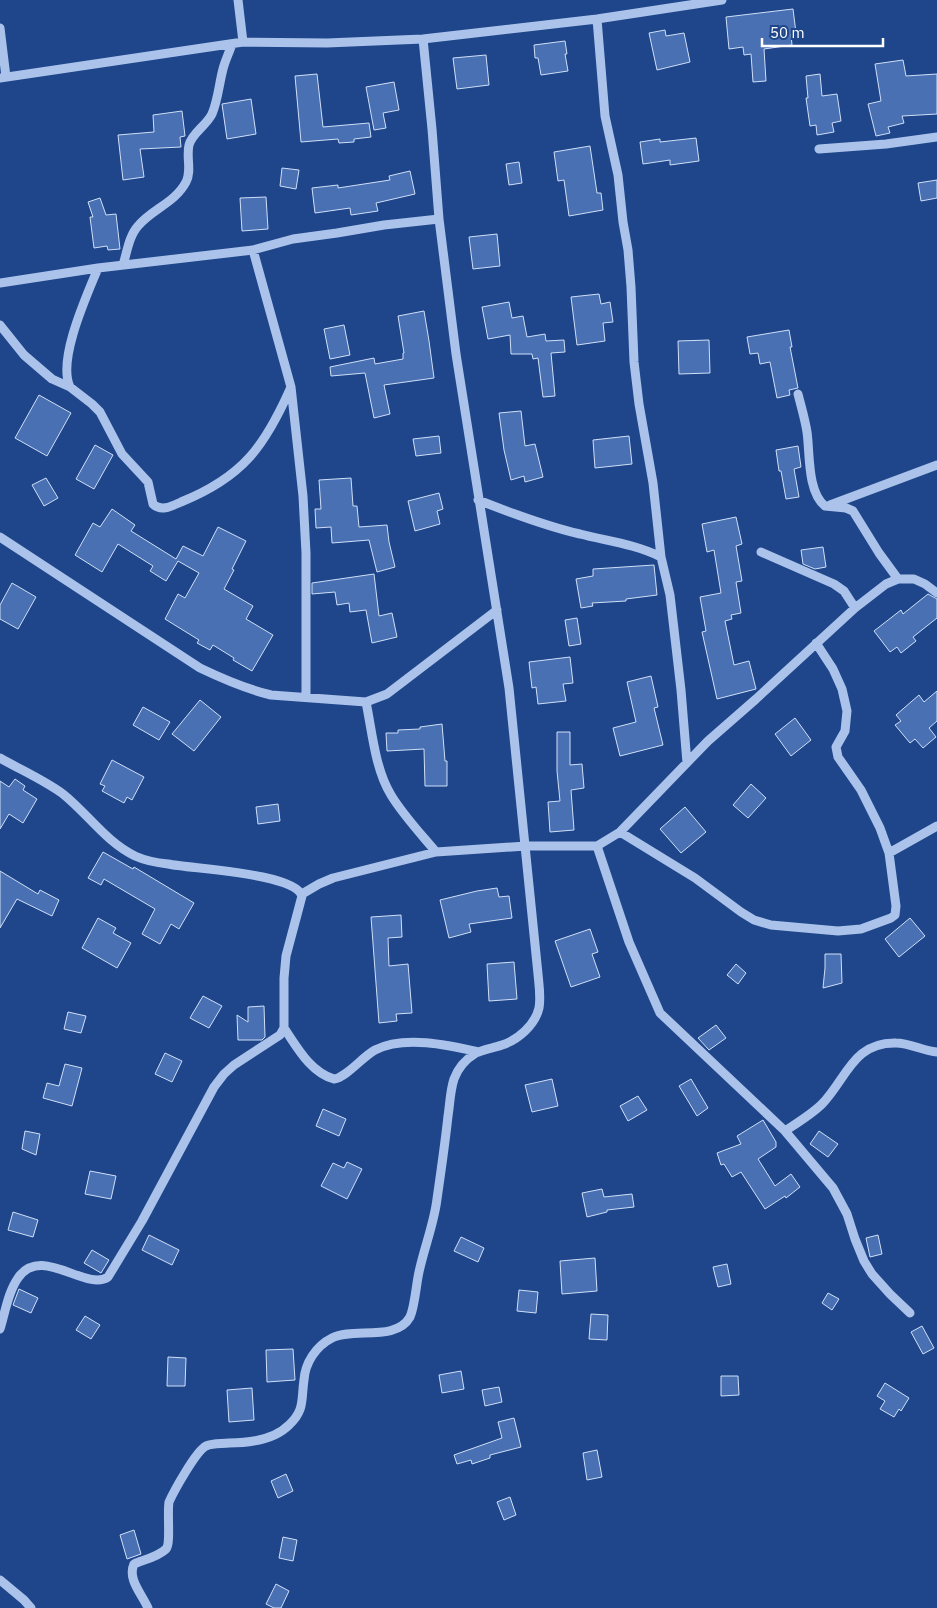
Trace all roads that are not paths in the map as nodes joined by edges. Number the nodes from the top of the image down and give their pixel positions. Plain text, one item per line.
1 (238, 0) edge
2 (722, 0) edge
3 (597, 19) junction
4 (0, 28) edge
5 (423, 39) junction
6 (244, 42) junction
7 (232, 44) junction
8 (3, 78) edge
9 (937, 137) edge
10 (819, 149) dead end
11 (439, 218) junction
12 (253, 250) junction
13 (123, 265) junction
14 (98, 268) junction
15 (0, 283) edge
16 (0, 325) edge
17 (70, 387) junction
18 (291, 387) junction
19 (798, 394) dead end
20 (937, 465) edge
21 (478, 500) junction
22 (827, 506) junction
23 (0, 537) edge
24 (761, 552) dead end
25 (661, 557) junction
26 (898, 579) junction
27 (937, 593) edge
28 (855, 608) junction
29 (497, 610) junction
30 (816, 643) junction
31 (306, 697) junction
32 (366, 702) junction
33 (0, 758) edge
34 (687, 763) junction
35 (937, 826) edge
36 (620, 832) junction
37 (526, 846) junction
38 (597, 846) junction
39 (436, 852) junction
40 (889, 853) junction
41 (302, 894) junction
42 (284, 1028) junction
43 (479, 1052) junction
44 (937, 1052) edge
45 (785, 1131) junction
46 (910, 1313) dead end
47 (0, 1329) edge
48 (0, 1580) edge
49 (31, 1608) edge
50 (148, 1608) edge

1 - 6 street
2 - 3 street
3 - 5 street
3 - 25 street
4 - 8 street
5 - 6 street
5 - 11 street
6 - 7 street
7 - 8 street
7 - 13 street
9 - 10 street
11 - 12 street
11 - 21 street
12 - 13 street
12 - 18 street
13 - 14 street
14 - 15 street
14 - 17 street
16 - 17 street
17 - 18 street
18 - 31 street
19 - 22 street
20 - 22 street
21 - 25 street
21 - 29 street
22 - 26 street
23 - 31 street
24 - 28 street
25 - 34 street
26 - 27 street
26 - 28 street
28 - 30 street
29 - 32 street
29 - 37 street
30 - 34 street
30 - 40 street
31 - 32 street
32 - 39 street
33 - 41 street
34 - 36 street
35 - 40 street
36 - 38 street
36 - 40 street
37 - 38 street
37 - 39 street
37 - 43 street
38 - 45 street
39 - 41 street
41 - 42 street
42 - 43 street
42 - 47 street
43 - 50 street
44 - 45 street
45 - 46 street
48 - 49 street

